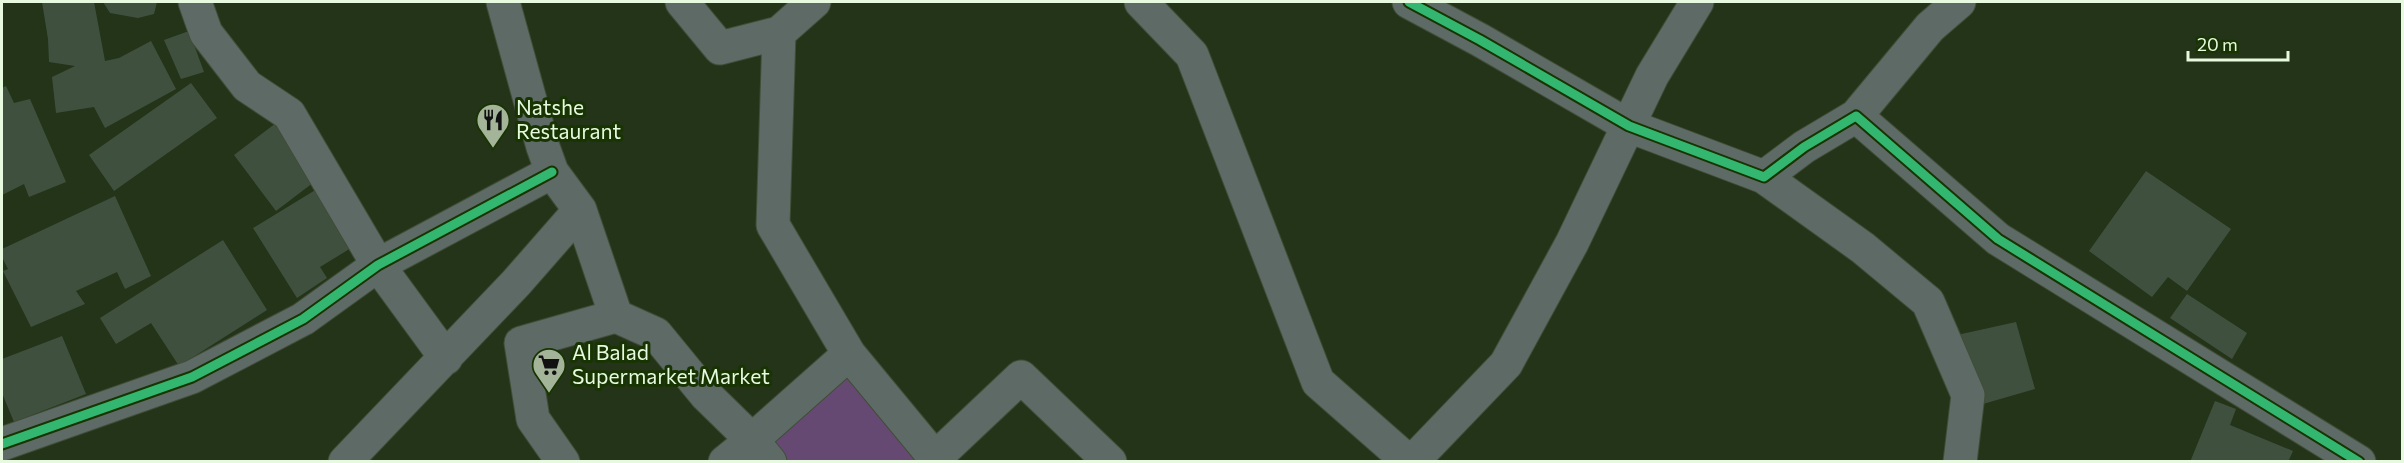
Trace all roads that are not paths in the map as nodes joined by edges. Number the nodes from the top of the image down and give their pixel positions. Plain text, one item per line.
1 (195, 2) edge
2 (503, 2) edge
3 (682, 2) edge
4 (814, 2) edge
5 (1141, 2) edge
6 (1409, 2) edge
7 (1697, 2) edge
8 (1959, 2) edge
9 (779, 33) junction
10 (1856, 116) junction
11 (1629, 126) junction
12 (552, 172) junction
13 (1764, 177) junction
14 (580, 210) junction
15 (378, 265) junction
16 (616, 316) junction
17 (849, 354) junction
18 (446, 358) junction
19 (2, 444) edge
20 (761, 451) edge
21 (933, 460) edge
22 (345, 462) edge
23 (563, 462) edge
24 (725, 462) edge
25 (1110, 462) edge
26 (1410, 462) edge
27 (1960, 462) edge
28 (2360, 462) edge

1 - 15 street
2 - 12 street
3 - 9 street
4 - 9 street
5 - 26 street
6 - 11 street
7 - 11 street
8 - 10 street
9 - 17 street
10 - 13 street
10 - 28 street
11 - 13 street
11 - 26 street
12 - 14 street
12 - 15 street
13 - 27 street
14 - 16 street
14 - 18 street
15 - 18 street
15 - 19 street
16 - 20 street
16 - 23 street
17 - 20 street
17 - 21 street
18 - 22 street
20 - 24 street
21 - 25 street

